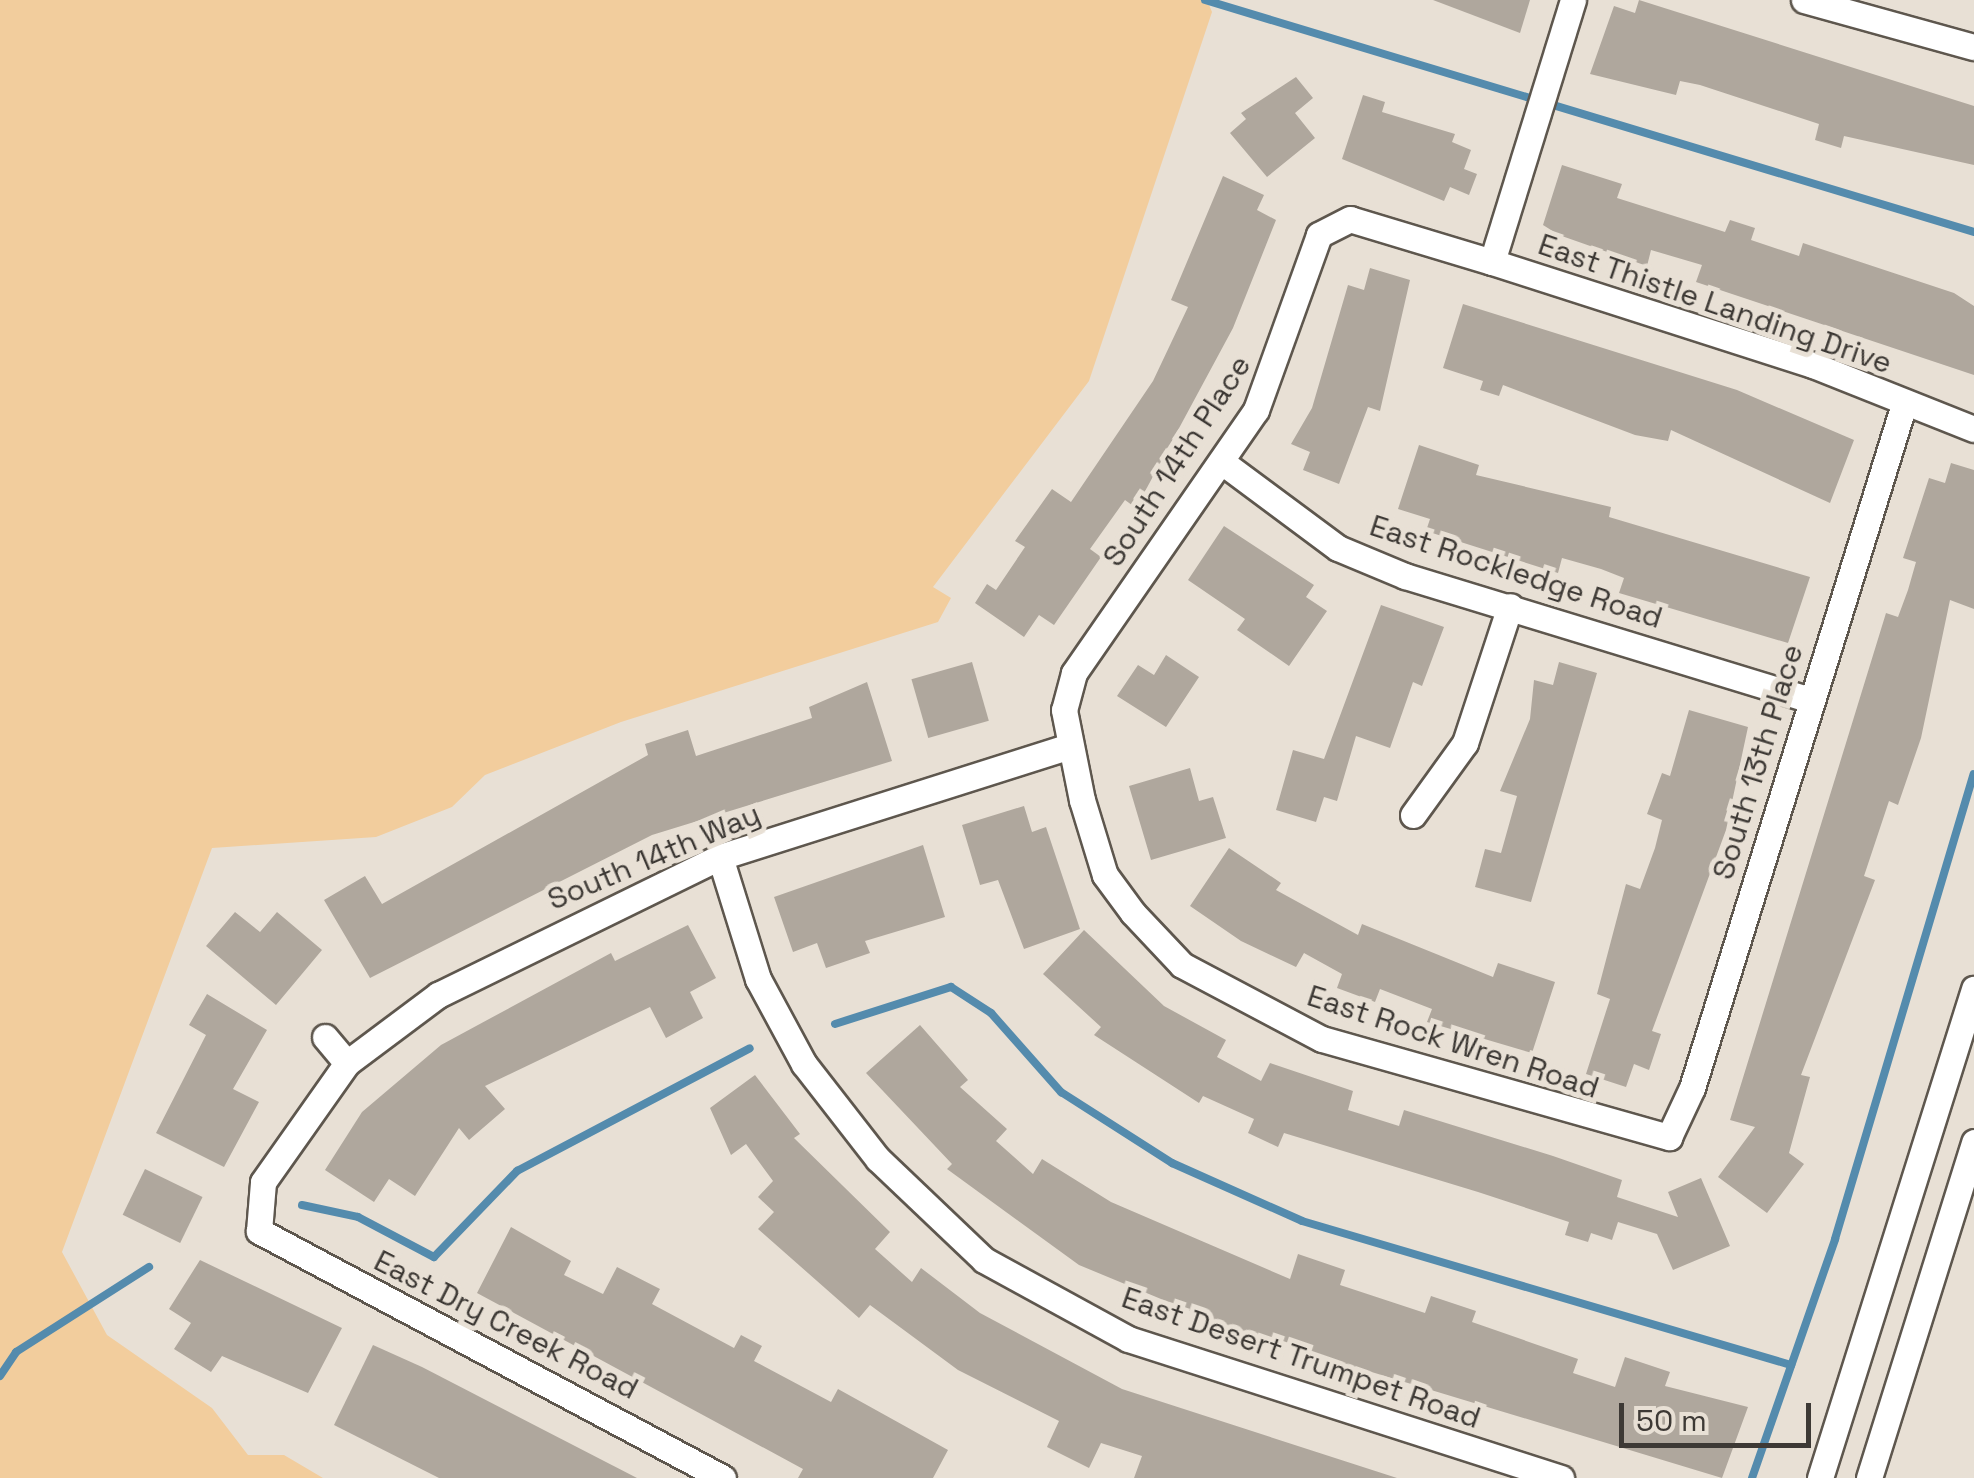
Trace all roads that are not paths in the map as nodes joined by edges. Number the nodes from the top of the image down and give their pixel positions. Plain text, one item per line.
1 (1573, 0) edge
2 (1804, 0) edge
3 (1974, 47) edge
4 (1492, 262) junction
5 (1904, 404) junction
6 (1974, 429) edge
7 (1222, 462) junction
8 (1510, 606) junction
9 (1811, 700) junction
10 (1070, 746) junction
11 (1413, 815) dead end
12 (720, 857) junction
13 (1973, 996) edge
14 (324, 1036) dead end
15 (347, 1062) junction
16 (1669, 1138) joint
17 (1974, 1142) edge
18 (258, 1231) joint
19 (723, 1478) edge
20 (1561, 1478) edge
21 (1820, 1478) edge
22 (1869, 1478) edge

1 - 4 street
2 - 3 street
4 - 5 street, East Thistle Landing Drive
4 - 7 street, South 14th Place
5 - 6 street, East Thistle Landing Drive
5 - 9 street, South 13th Place
7 - 8 street, East Rockledge Road
7 - 10 street, South 14th Place
8 - 9 street, East Rockledge Road
8 - 11 street
9 - 16 street, South 13th Place
10 - 12 street, South 14th Way
10 - 16 street, East Rock Wren Road
12 - 15 street, South 14th Way
12 - 20 street, East Desert Trumpet Road
13 - 21 street
14 - 15 street
15 - 18 street, South 14th Way
17 - 22 street
18 - 19 street, East Dry Creek Road

